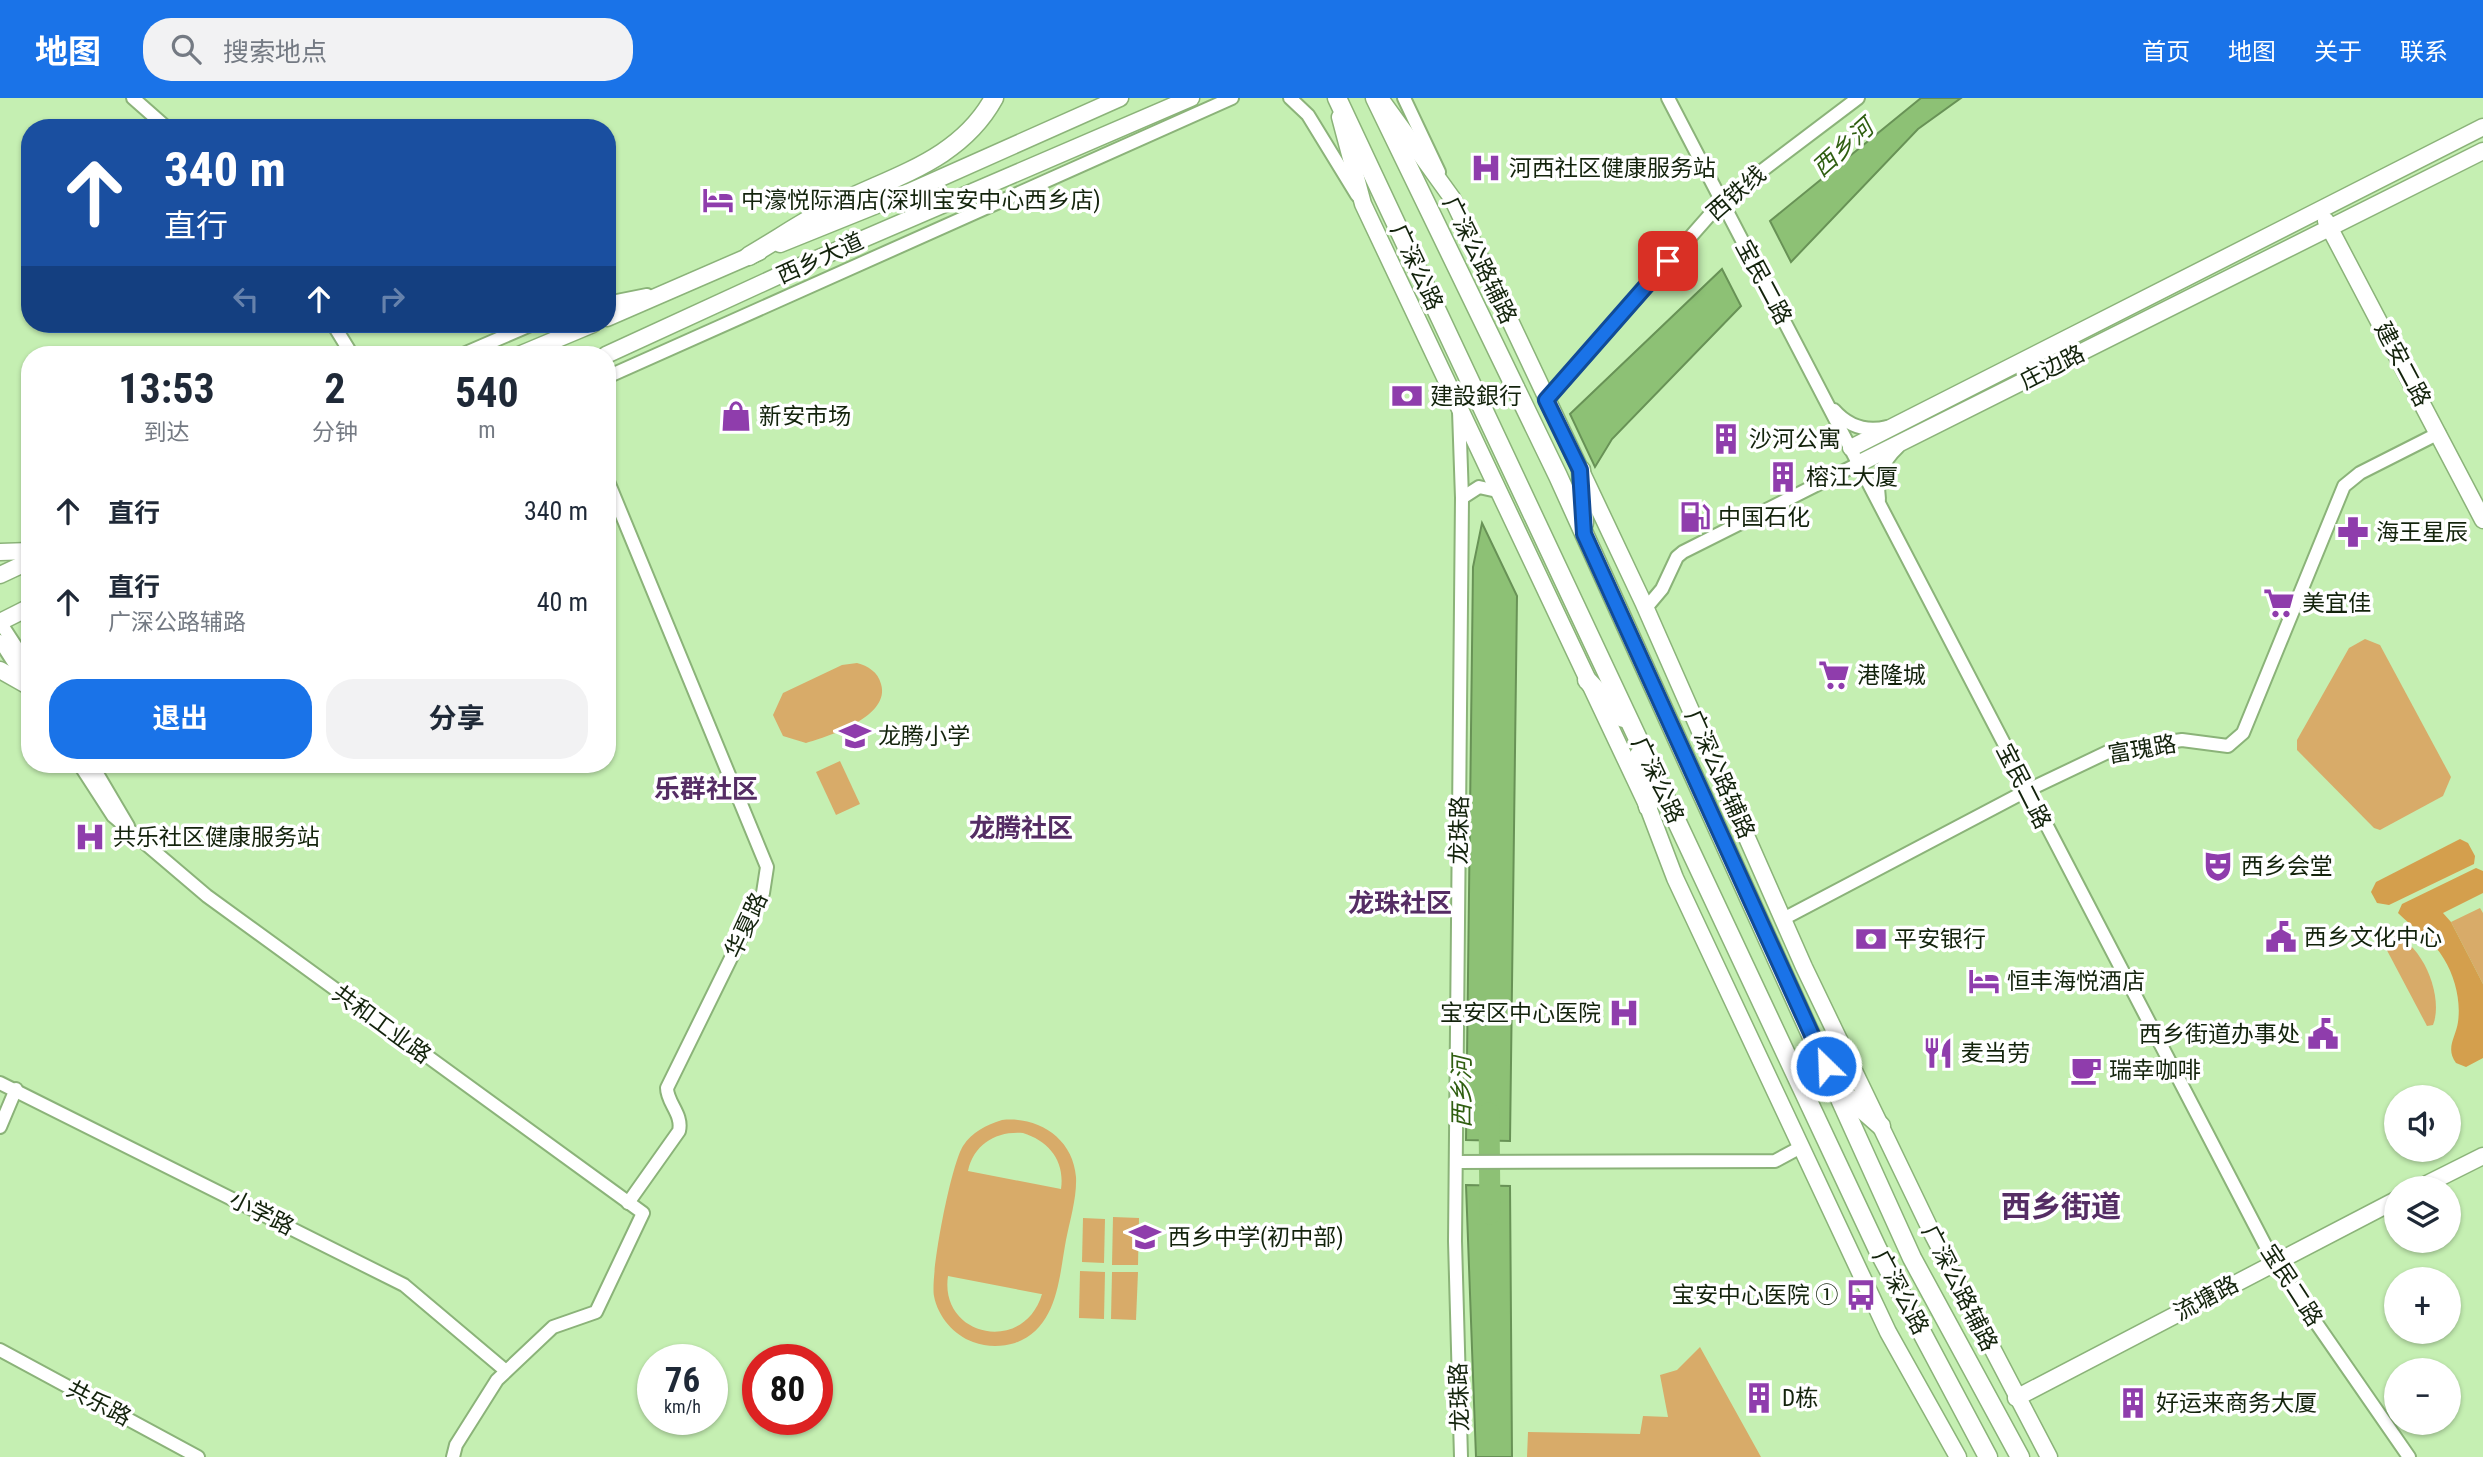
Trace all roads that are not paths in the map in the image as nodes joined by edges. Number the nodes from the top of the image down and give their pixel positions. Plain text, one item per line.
1 (133, 98) edge
2 (1120, 98) edge
3 (1191, 98) edge
4 (1232, 98) edge
5 (1290, 98) edge
6 (1336, 98) edge
7 (1375, 98) edge
8 (1380, 98) edge
9 (1404, 98) edge
10 (1668, 98) edge
11 (1858, 98) edge
12 (991, 104) edge
13 (157, 119) edge
14 (2483, 127) edge
15 (2483, 151) edge
16 (1452, 198) junction
17 (1722, 201) junction
18 (1363, 204) junction
19 (2320, 210) junction
20 (2330, 228) junction
21 (749, 256) junction
22 (672, 291) junction
23 (616, 301) edge
24 (616, 314) edge
25 (512, 333) edge
26 (572, 333) edge
27 (482, 346) edge
28 (540, 346) edge
29 (616, 350) edge
30 (616, 373) edge
31 (1546, 400) junction
32 (1826, 400) junction
33 (1459, 410) junction
34 (1897, 425) junction
35 (2439, 432) junction
36 (1904, 441) junction
37 (1851, 448) junction
38 (1858, 464) junction
39 (1580, 470) junction
40 (1497, 491) junction
41 (1462, 498) junction
42 (616, 501) edge
43 (1883, 513) junction
44 (2483, 520) edge
45 (1584, 534) junction
46 (21, 551) edge
47 (0, 552) edge
48 (21, 565) edge
49 (0, 575) edge
50 (1646, 608) junction
51 (21, 612) edge
52 (0, 622) edge
53 (0, 641) edge
54 (21, 654) edge
55 (0, 670) edge
56 (21, 673) edge
57 (1587, 680) junction
58 (21, 682) edge
59 (1634, 730) junction
60 (85, 773) edge
61 (97, 773) edge
62 (2026, 790) junction
63 (1648, 807) junction
64 (129, 827) junction
65 (1783, 919) junction
66 (0, 1083) edge
67 (1835, 1085) junction
68 (16, 1089) junction
69 (1881, 1126) junction
70 (0, 1127) edge
71 (1801, 1147) junction
72 (2483, 1156) edge
73 (1461, 1162) junction
74 (2444, 1176) edge
75 (628, 1202) junction
76 (2384, 1206) edge
77 (2274, 1262) junction
78 (0, 1350) edge
79 (506, 1371) junction
80 (2016, 1398) junction
81 (1980, 1448) edge
82 (178, 1452) edge
83 (198, 1457) edge
84 (453, 1457) edge
85 (1461, 1457) edge
86 (1958, 1457) edge
87 (1988, 1457) edge
88 (2020, 1457) edge
89 (2049, 1457) edge
90 (2409, 1457) edge

1 - 13 street
2 - 21 main road, 西乡大道
3 - 29 main road, 西乡大道
4 - 30 street
5 - 18 street
6 - 18 main road
6 - 59 highway, 广深公路
7 - 45 highway, 广深公路
8 - 16 main road, 广深公路辅路
9 - 16 street
10 - 17 street, 宝民二路
11 - 17 street, 西铁线
12 - 21 highway
14 - 19 main road, 庄边路
15 - 20 main road, 庄边路
16 - 31 main road, 广深公路辅路
17 - 31 street, 西铁线
17 - 32 street, 宝民二路
18 - 33 main road
19 - 20 main road, 建安二路
19 - 34 main road, 庄边路
20 - 35 main road, 建安二路
20 - 36 main road, 庄边路
21 - 22 main road, 西乡大道
22 - 23 street
22 - 24 main road, 西乡大道
25 - 27 street
26 - 28 main road
31 - 39 main road, 广深公路辅路
32 - 34 street
32 - 37 street, 宝民二路
33 - 40 main road
33 - 41 street, 龙珠路
34 - 37 main road, 庄边路
35 - 44 main road, 建安二路
35 - 62 street, 富瑰路
36 - 38 main road, 庄边路
36 - 43 street
37 - 38 street, 宝民二路
38 - 43 street, 宝民二路
38 - 50 street, 庄边路
39 - 45 highway
39 - 50 main road, 广深公路辅路
40 - 41 street
40 - 57 main road
41 - 73 street, 龙珠路
42 - 75 street, 华夏路
43 - 62 street, 宝民二路
45 - 67 highway, 广深公路
46 - 47 main road
48 - 49 main road
50 - 65 main road, 广深公路辅路
51 - 52 main road
52 - 54 street
53 - 56 street
55 - 58 main road
57 - 59 highway
57 - 63 main road
59 - 63 highway
59 - 81 highway, 广深公路
60 - 64 street, 共和工业路
61 - 64 street, 共和工业路
62 - 65 street, 富瑰路
62 - 77 street, 宝民二路
63 - 71 main road
64 - 75 street, 共和工业路
65 - 69 main road, 广深公路辅路
66 - 68 street, 小学路
67 - 69 highway
67 - 88 highway, 广深公路
68 - 70 street
68 - 79 street, 小学路
69 - 80 main road, 广深公路辅路
71 - 73 street
71 - 86 main road
72 - 74 main road
73 - 85 street, 龙珠路
75 - 79 street, 共和工业路
76 - 77 main road, 流塘路
77 - 80 main road, 流塘路
77 - 90 street, 宝民二路
78 - 82 street, 共乐路
79 - 84 street
80 - 89 main road, 广深公路辅路
81 - 87 highway, 广深公路
82 - 83 street, 共乐路

